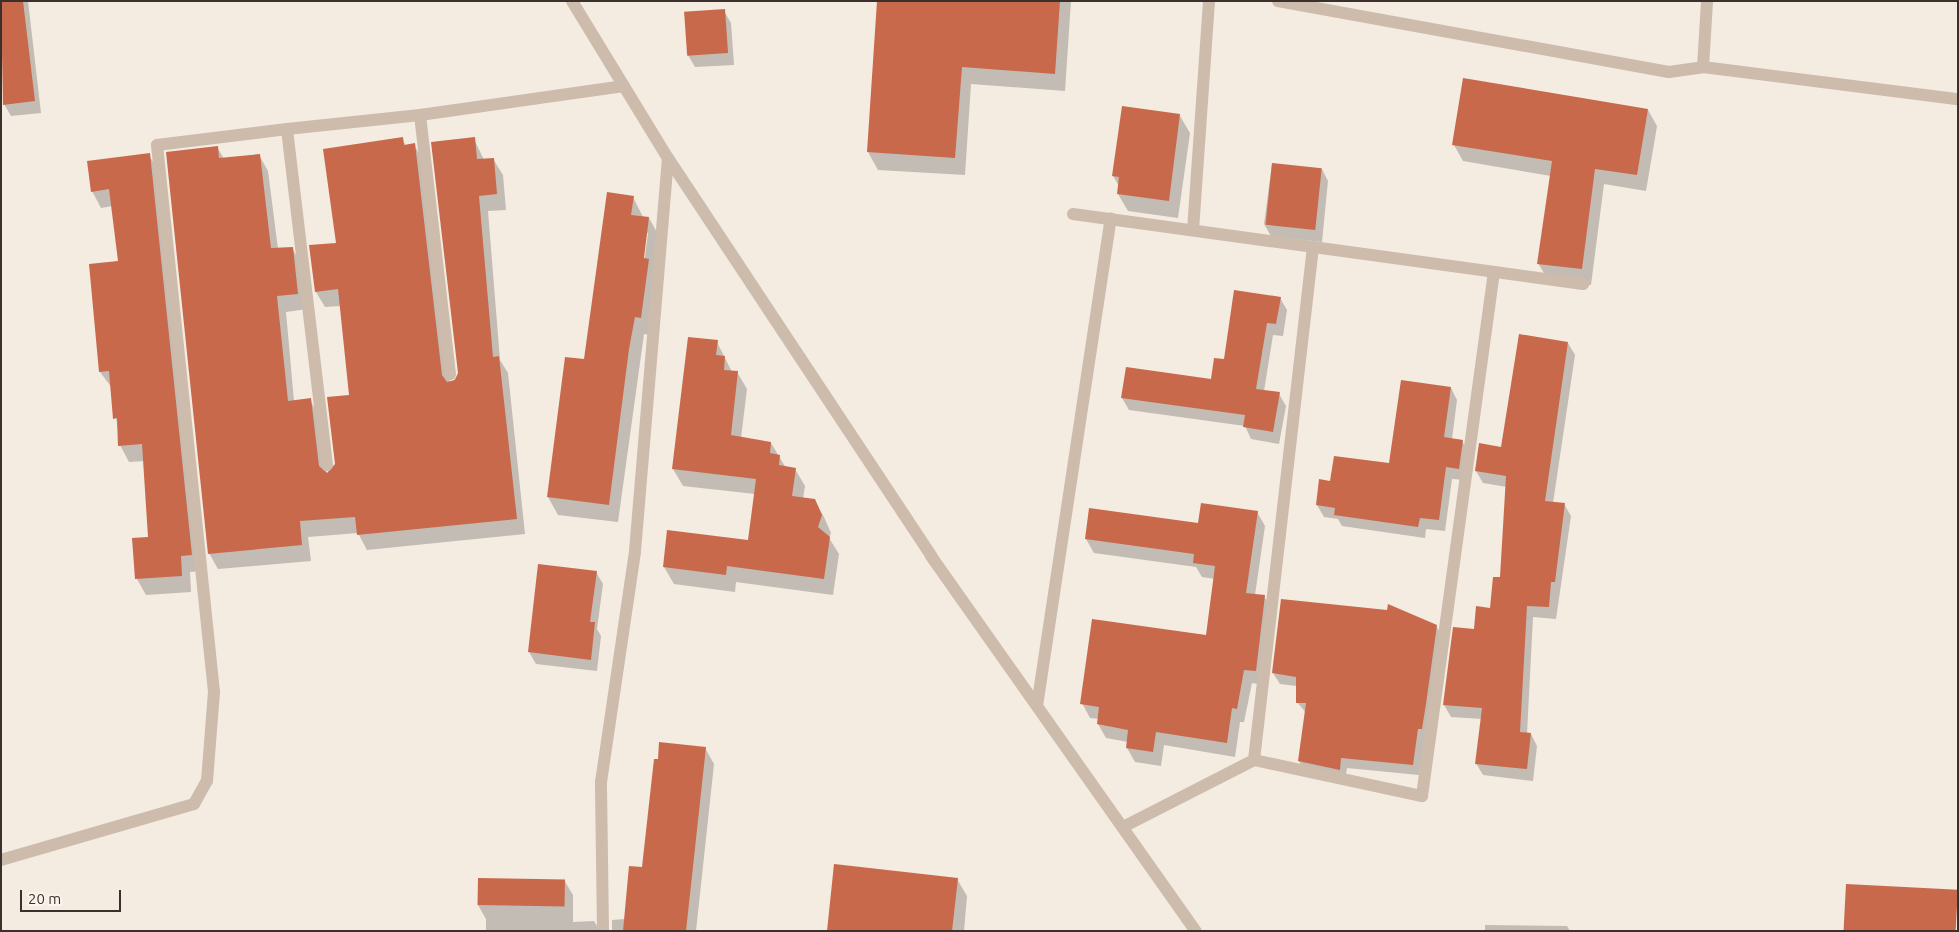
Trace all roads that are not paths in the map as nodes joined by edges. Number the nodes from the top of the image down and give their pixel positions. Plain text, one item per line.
1 (572, 1) edge
2 (1209, 1) edge
3 (1278, 1) edge
4 (1707, 1) edge
5 (1703, 67) junction
6 (624, 86) junction
7 (1958, 99) edge
8 (420, 115) junction
9 (287, 130) junction
10 (668, 158) junction
11 (1073, 214) dead end
12 (1111, 219) junction
13 (1193, 230) junction
14 (1314, 247) junction
15 (1494, 272) junction
16 (1583, 284) dead end
17 (450, 374) dead end
18 (327, 465) dead end
19 (1037, 706) junction
20 (1254, 760) junction
21 (1123, 827) junction
22 (1, 860) edge
23 (603, 931) edge
24 (1196, 931) edge

1 - 6 street
2 - 13 street
3 - 5 street
4 - 5 street
5 - 7 street
6 - 8 street
6 - 10 street
8 - 9 street
8 - 17 street
9 - 18 street
9 - 22 street
10 - 19 street
10 - 23 street
11 - 12 street
12 - 13 street
12 - 19 street
13 - 14 street
14 - 15 street
14 - 20 street
15 - 16 street
15 - 20 street
19 - 21 street
20 - 21 street
21 - 24 street

